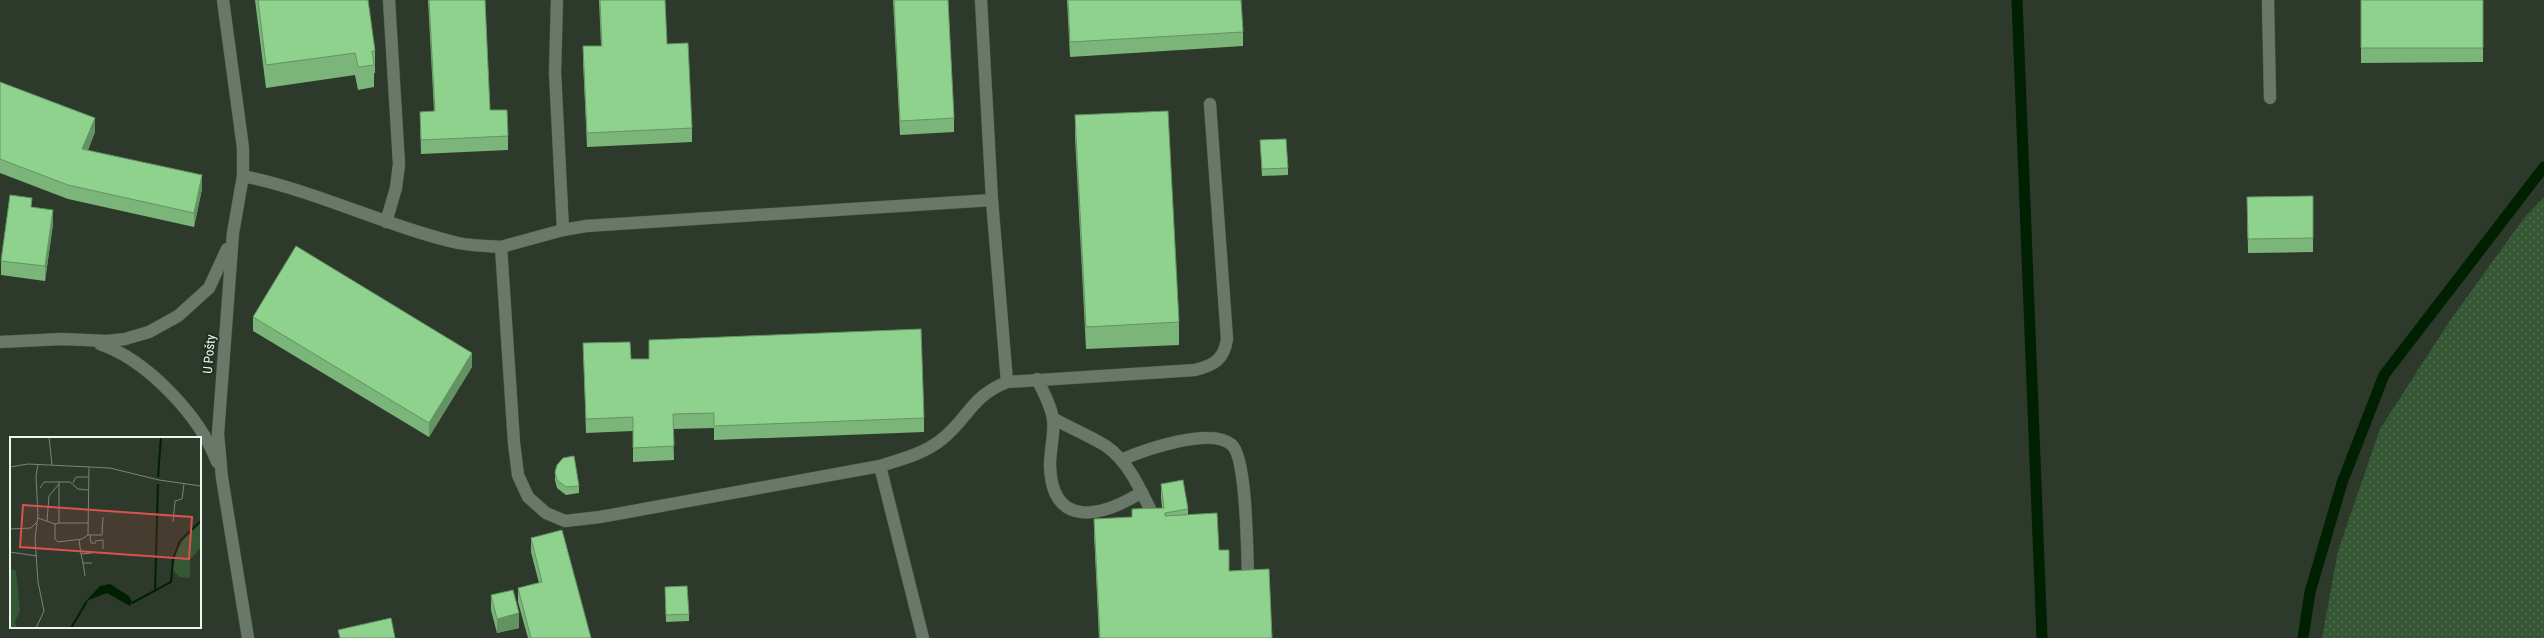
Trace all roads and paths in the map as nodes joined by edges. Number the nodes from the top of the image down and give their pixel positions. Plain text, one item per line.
1 (223, 0) edge
2 (389, 0) edge
3 (557, 0) edge
4 (981, 0) edge
5 (2268, 0) edge
6 (2270, 98) dead end
7 (1210, 104) dead end
8 (243, 176) junction
9 (992, 200) junction
10 (386, 222) junction
11 (564, 230) junction
12 (233, 233) junction
13 (501, 247) junction
14 (91, 340) junction
15 (0, 342) edge
16 (1037, 379) junction
17 (1007, 382) junction
18 (1054, 419) junction
19 (1121, 460) junction
20 (880, 466) junction
21 (222, 478) junction
22 (1142, 492) junction
23 (1153, 515) edge
24 (1248, 576) edge
25 (248, 638) edge
26 (922, 638) edge

1 - 8 street, U Pošty
2 - 10 street
3 - 11 street
4 - 9 street
5 - 6 street
7 - 16 street
8 - 10 street
8 - 12 street, U Pošty
9 - 11 street
9 - 17 street
10 - 13 street
11 - 13 street
12 - 14 street, U Pošty
12 - 21 street, U Pošty
13 - 20 street
14 - 15 street, U Pošty
14 - 21 street, U Pošty
16 - 17 street
16 - 18 street
17 - 20 street
18 - 19 street
18 - 22 street
19 - 22 street
19 - 24 street
20 - 26 street
21 - 25 street, U Pošty
22 - 23 street

